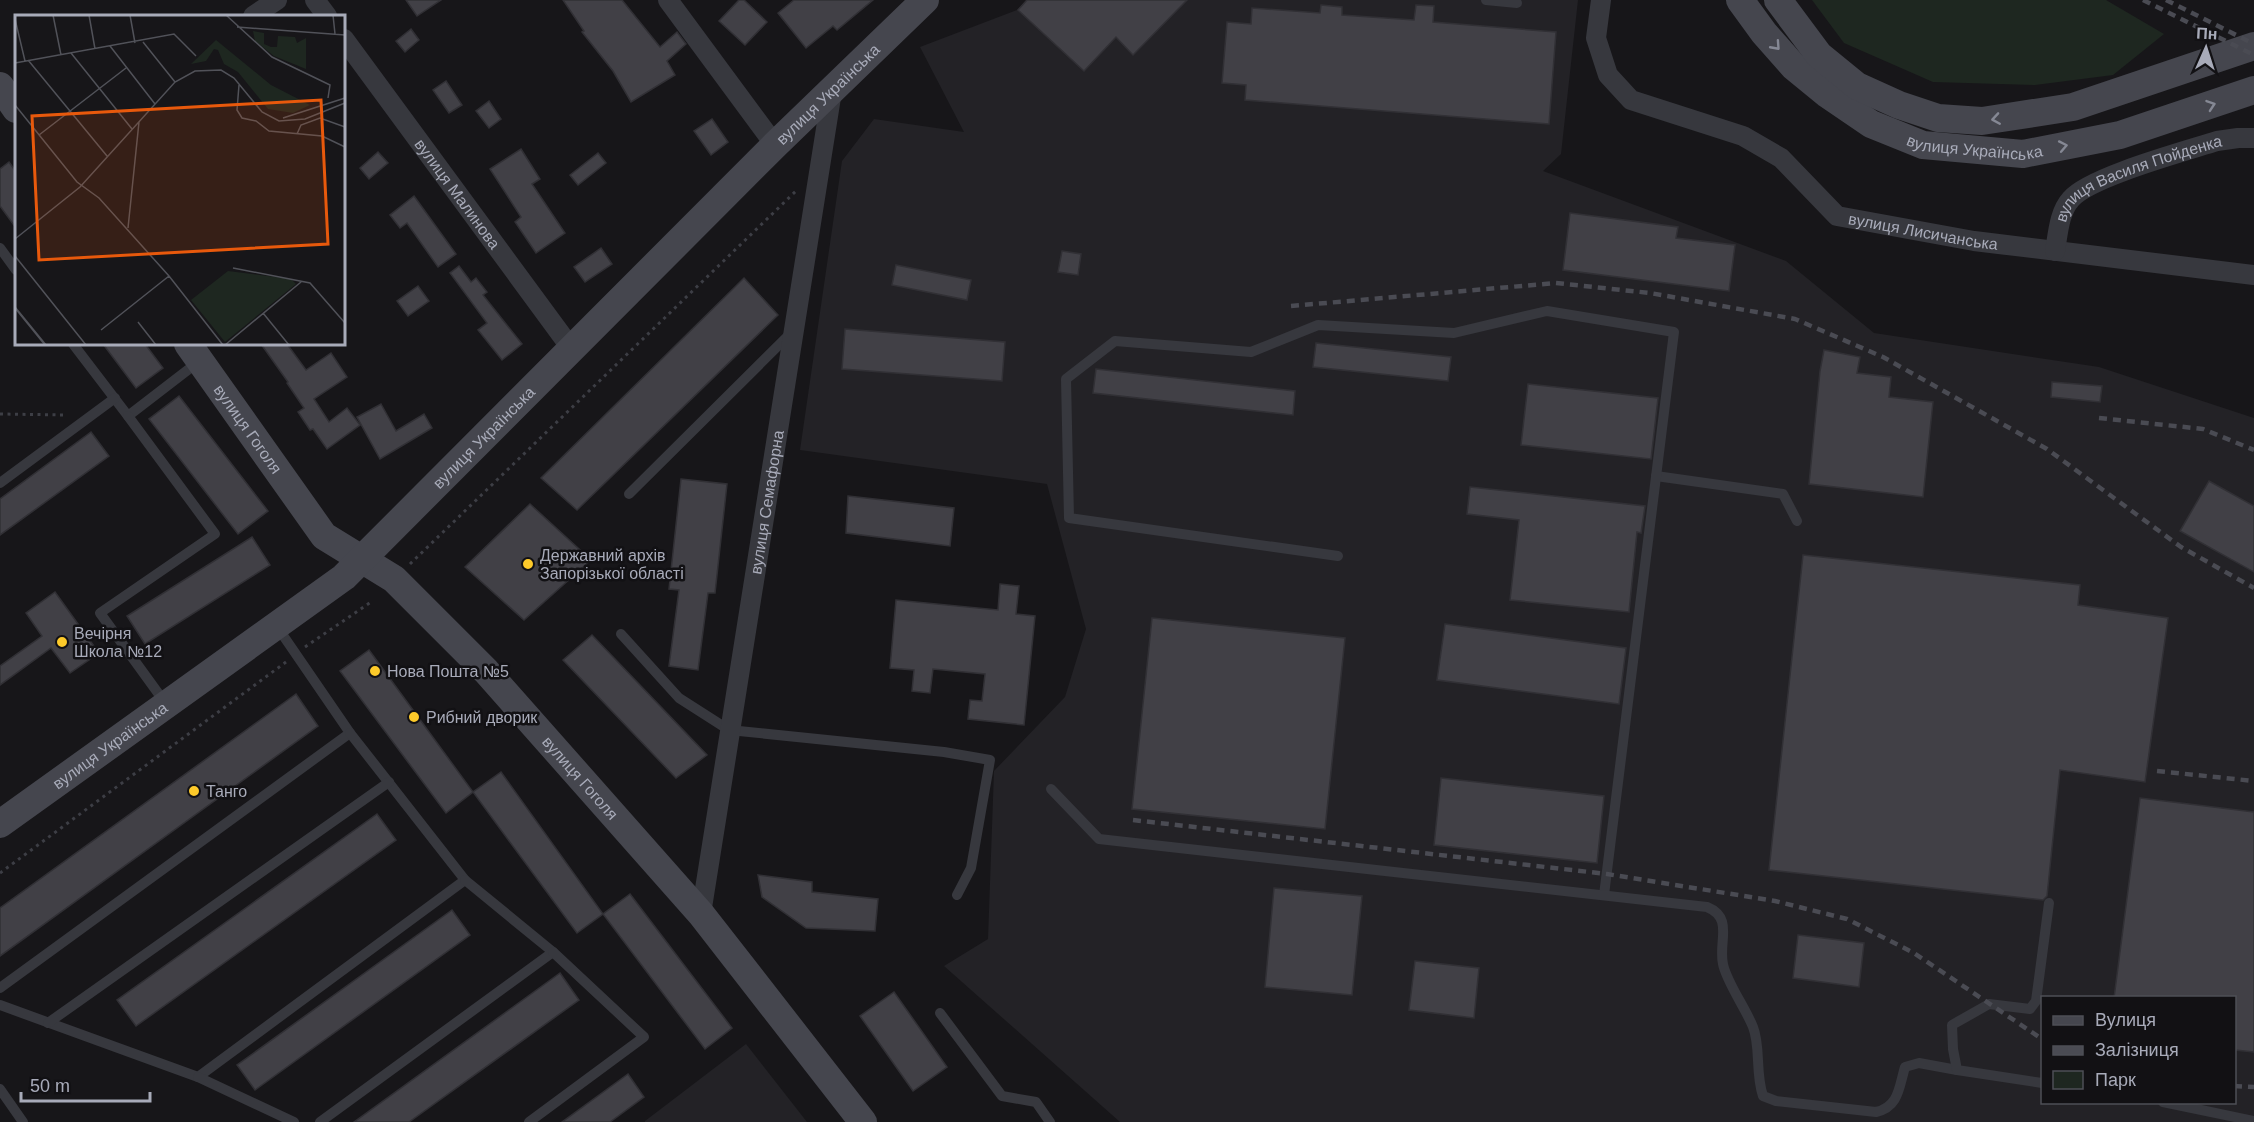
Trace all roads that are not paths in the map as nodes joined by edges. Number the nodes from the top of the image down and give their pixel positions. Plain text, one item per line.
1 (276, 0) edge
2 (315, 0) edge
3 (668, 0) edge
4 (925, 0) edge
5 (1486, 0) edge
6 (1601, 0) edge
7 (1740, 0) edge
8 (1778, 0) edge
9 (1517, 3) dead end
10 (254, 15) edge
11 (326, 15) edge
12 (345, 40) edge
13 (2254, 46) edge
14 (0, 86) edge
15 (2254, 90) edge
16 (832, 91) junction
17 (15, 108) edge
18 (2254, 138) edge
19 (775, 145) junction
20 (0, 248) edge
21 (2055, 251) junction
22 (15, 269) edge
23 (2254, 275) edge
24 (794, 330) junction
25 (74, 345) edge
26 (572, 348) junction
27 (193, 352) edge
28 (115, 398) junction
29 (128, 416) junction
30 (1656, 476) junction
31 (0, 483) edge
32 (629, 494) dead end
33 (1797, 521) dead end
34 (1338, 556) dead end
35 (362, 559) junction
36 (276, 625) junction
37 (621, 634) dead end
38 (166, 704) junction
39 (729, 730) junction
40 (350, 733) junction
41 (389, 782) junction
42 (1051, 789) dead end
43 (0, 824) edge
44 (465, 880) junction
45 (957, 895) dead end
46 (1604, 895) junction
47 (2049, 903) dead end
48 (701, 914) junction
49 (552, 952) junction
50 (0, 988) edge
51 (0, 1005) edge
52 (940, 1013) dead end
53 (48, 1023) junction
54 (1957, 1070) junction
55 (198, 1077) junction
56 (2041, 1083) edge
57 (0, 1089) edge
58 (2173, 1104) edge
59 (2254, 1121) edge
60 (23, 1122) edge
61 (294, 1122) edge
62 (320, 1122) edge
63 (529, 1122) edge
64 (863, 1122) edge
65 (1050, 1122) edge

1 - 10 street
2 - 11 street
3 - 19 street
4 - 16 main road, вулиця Українська
5 - 9 lane
6 - 21 street, вулиця Лисичанська
7 -> 15 main road, вулиця Українська
13 -> 8 main road, вулиця Українська
12 - 26 street, вулиця Малинова
14 - 17 main road
16 - 19 main road, вулиця Українська
16 - 24 street, вулиця Семафорна
18 - 21 street, вулиця Василя Пойденка
19 - 26 main road, вулиця Українська
20 - 22 lane
21 - 23 street, вулиця Лисичанська
24 - 32 lane
24 - 39 street, вулиця Семафорна
25 - 28 lane
26 - 35 main road, вулиця Українська
27 - 29 lane
27 - 35 main road, вулиця Гоголя
28 - 29 lane
28 - 31 lane
29 - 38 lane
30 - 33 lane
30 - 34 lane
30 - 46 lane
35 - 36 main road, вулиця Українська
35 - 48 main road, вулиця Гоголя
36 - 38 main road, вулиця Українська
36 - 40 lane
37 - 39 lane
38 - 43 main road, вулиця Українська
39 - 45 lane
39 - 48 street, вулиця Семафорна
40 - 41 lane
40 - 50 lane
41 - 44 lane
41 - 53 lane
42 - 46 lane
44 - 49 lane
44 - 55 lane
46 - 54 lane
47 - 54 lane
48 - 64 main road, вулиця Гоголя
49 - 62 lane
49 - 63 lane
51 - 53 lane
52 - 65 lane
53 - 55 lane
54 - 56 lane
55 - 61 lane
57 - 60 lane
58 - 59 lane

